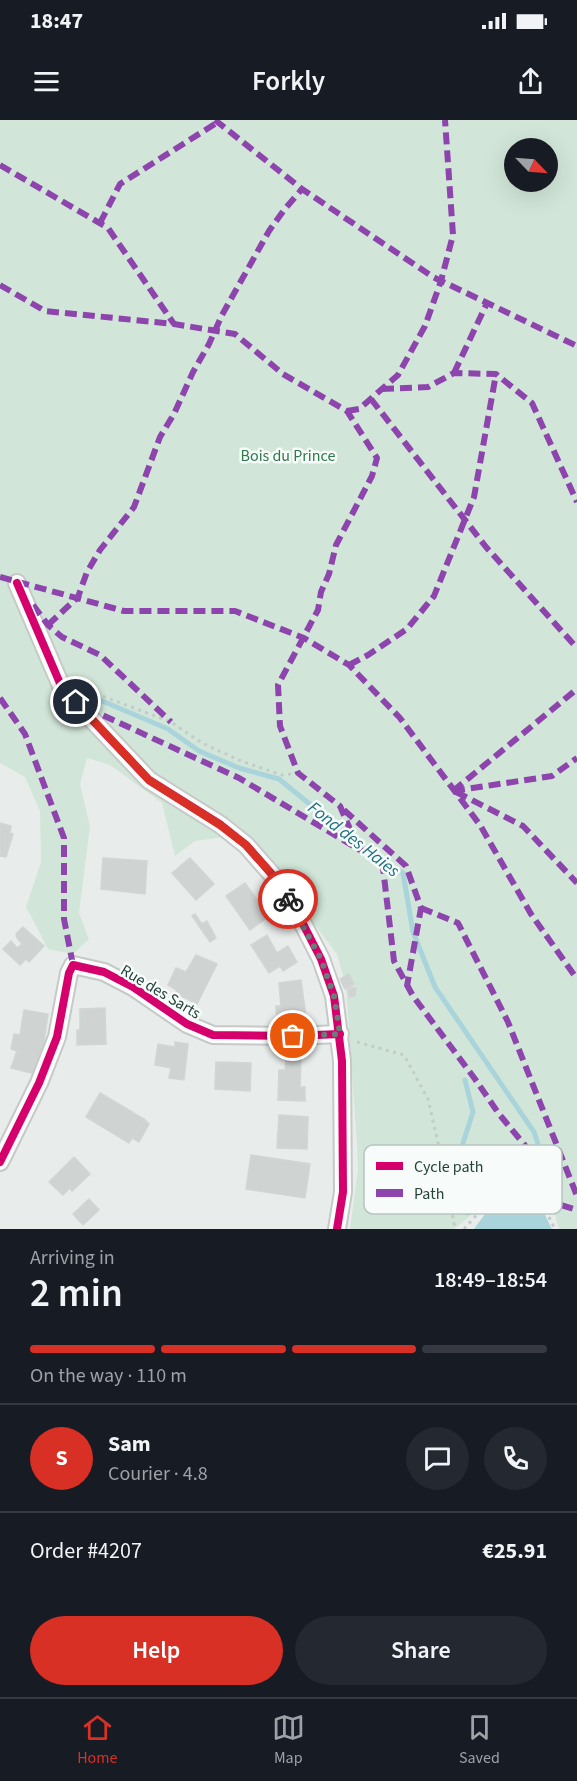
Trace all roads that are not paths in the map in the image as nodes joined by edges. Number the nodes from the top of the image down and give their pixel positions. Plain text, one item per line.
1 (17, 583) dead end
2 (340, 1037) junction
3 (0, 1162) edge
4 (337, 1229) edge

1 - 2 street
2 - 3 street, Rue des Sarts
2 - 4 street

